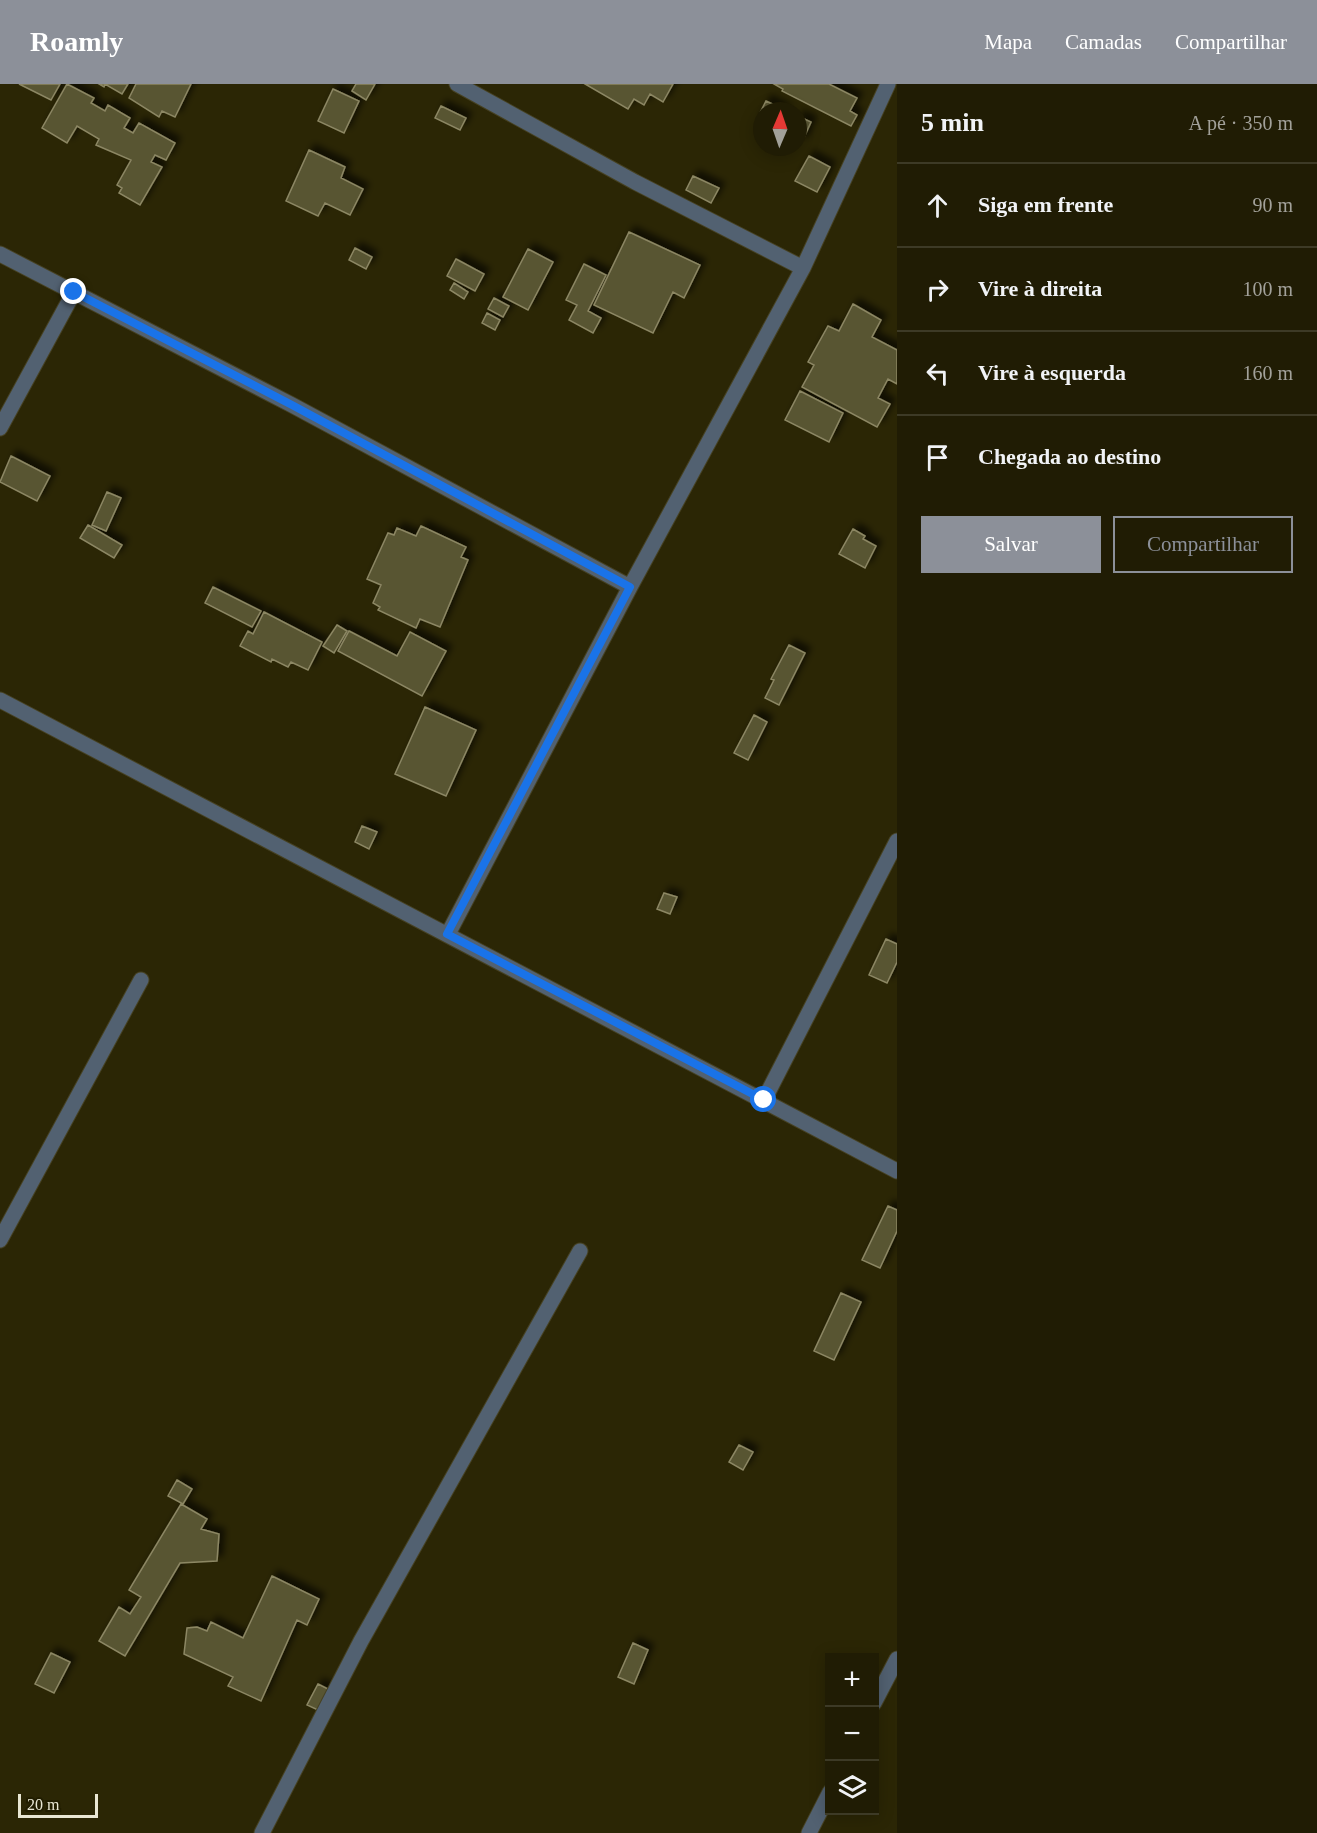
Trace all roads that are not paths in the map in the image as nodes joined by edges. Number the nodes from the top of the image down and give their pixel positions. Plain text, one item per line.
1 (457, 84) edge
2 (888, 84) edge
3 (0, 254) edge
4 (803, 268) junction
5 (74, 292) junction
6 (0, 428) edge
7 (630, 587) junction
8 (0, 700) edge
9 (897, 841) edge
10 (447, 934) junction
11 (141, 980) dead end
12 (764, 1100) junction
13 (897, 1171) edge
14 (0, 1240) edge
15 (580, 1251) dead end
16 (897, 1659) edge
17 (879, 1693) edge
18 (825, 1802) edge
19 (262, 1833) edge
20 (809, 1833) edge

1 - 4 street
2 - 4 street
3 - 5 street
4 - 7 street
5 - 6 street
5 - 7 street
7 - 10 street
8 - 10 street
9 - 12 street
10 - 12 street
11 - 14 street
12 - 13 street
15 - 19 street
16 - 17 street
18 - 20 street

